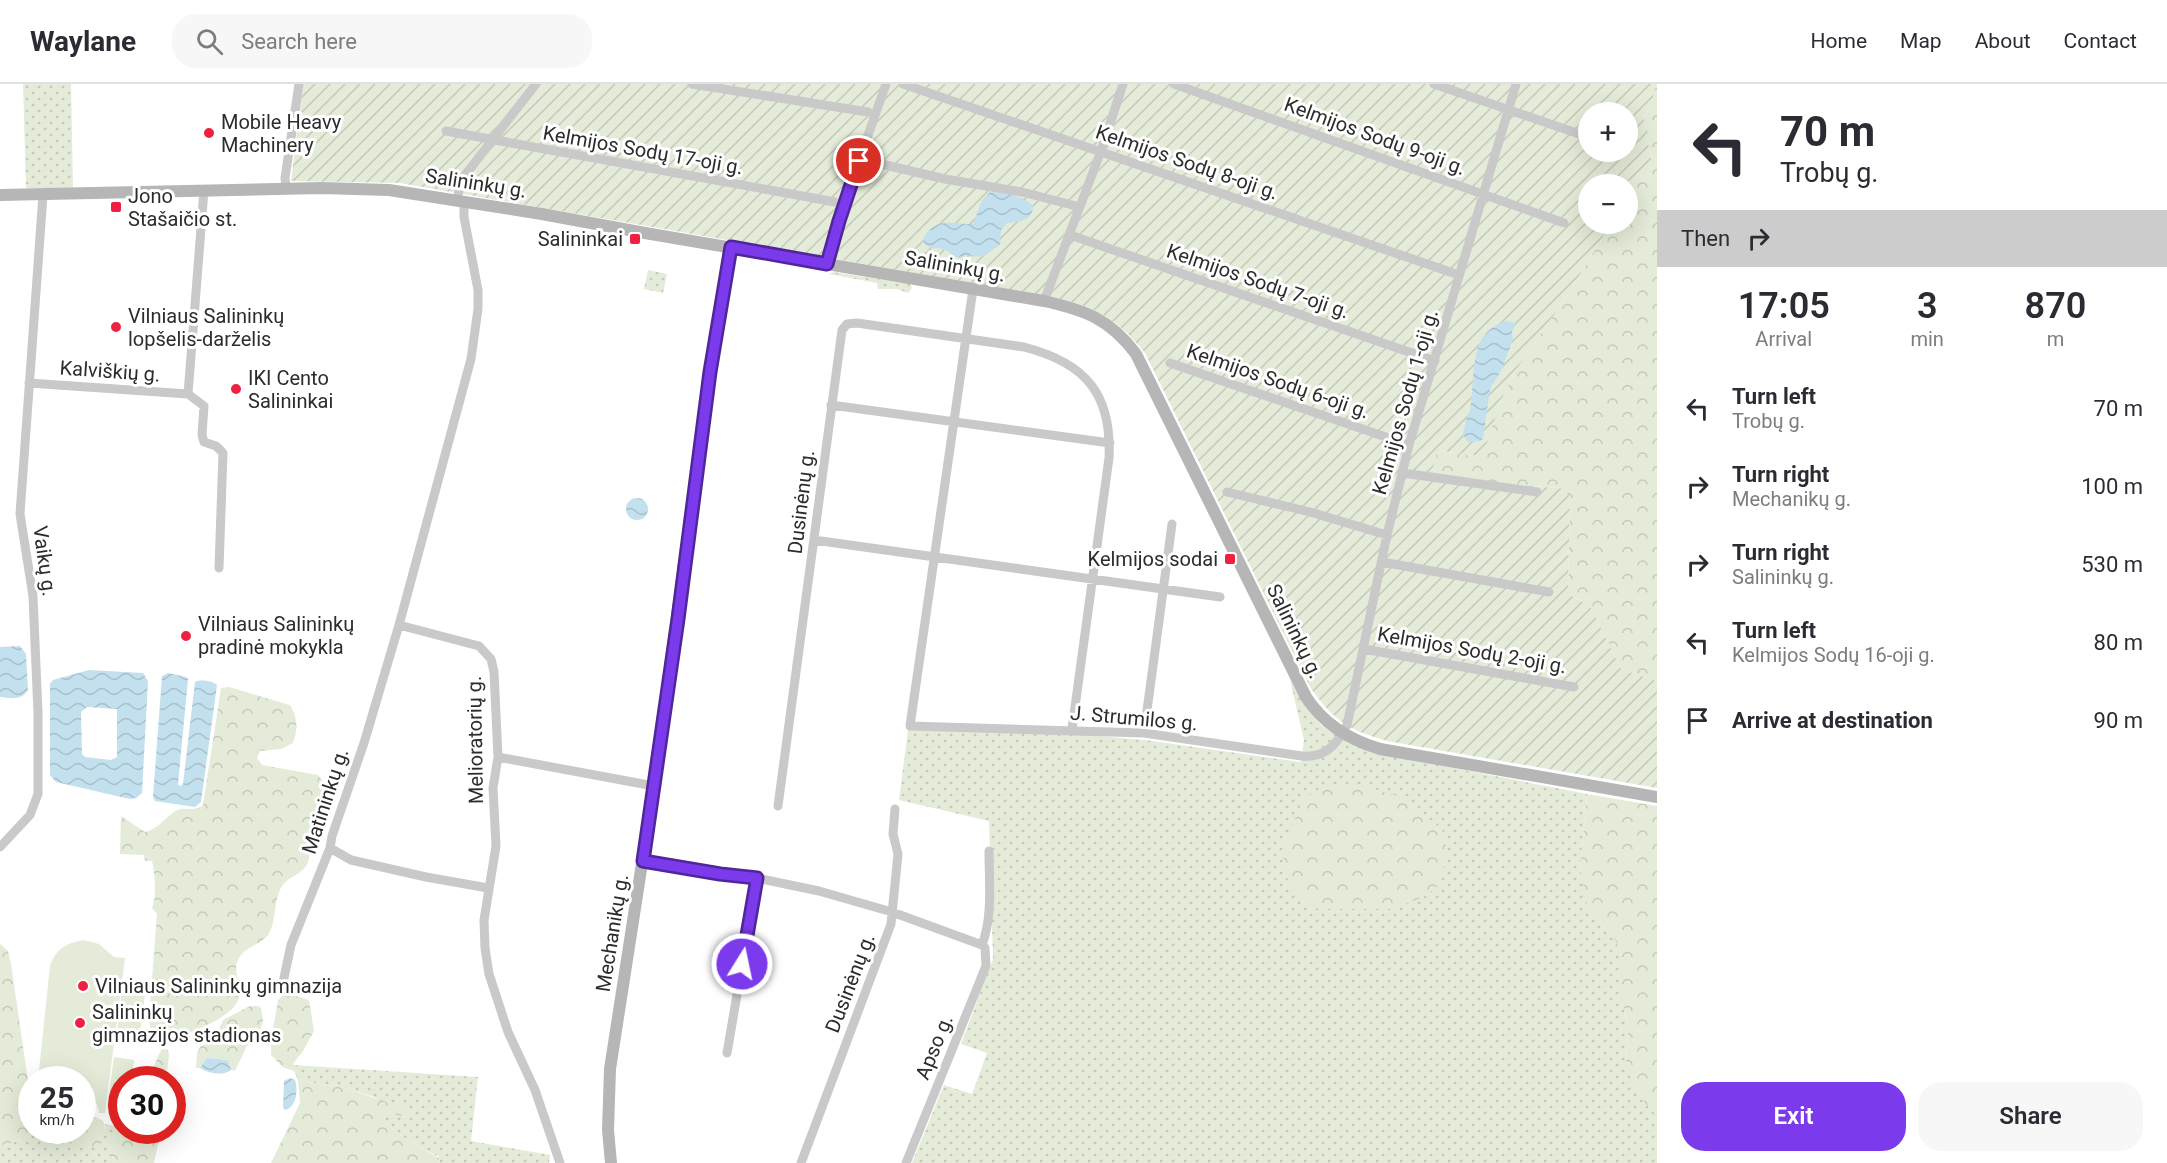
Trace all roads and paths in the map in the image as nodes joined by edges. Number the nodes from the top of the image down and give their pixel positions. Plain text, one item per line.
1 (299, 84) edge
2 (536, 84) edge
3 (692, 84) edge
4 (886, 84) edge
5 (903, 84) edge
6 (1123, 84) edge
7 (1174, 84) edge
8 (1434, 84) edge
9 (1516, 84) edge
10 (1509, 110) junction
11 (868, 112) dead end
12 (446, 131) dead end
13 (1578, 133) edge
14 (492, 141) junction
15 (1101, 151) junction
16 (859, 161) junction
17 (286, 188) junction
18 (204, 190) junction
19 (0, 195) edge
20 (43, 195) junction
21 (1482, 195) junction
22 (460, 200) junction
23 (835, 202) dead end
24 (1080, 207) junction
25 (1564, 223) dead end
26 (1070, 235) junction
27 (731, 247) junction
28 (827, 264) junction
29 (1459, 275) junction
30 (973, 289) junction
31 (1044, 301) junction
32 (966, 339) junction
33 (1435, 361) junction
34 (1170, 363) dead end
35 (29, 383) junction
36 (188, 394) junction
37 (831, 405) junction
38 (954, 422) junction
39 (1110, 442) junction
40 (1409, 445) junction
41 (1403, 473) junction
42 (1227, 492) dead end
43 (1537, 492) dead end
44 (1172, 524) dead end
45 (1387, 535) junction
46 (814, 540) junction
47 (935, 557) junction
48 (1382, 562) junction
49 (219, 568) dead end
50 (1093, 579) junction
51 (1163, 589) junction
52 (1549, 592) dead end
53 (1220, 597) dead end
54 (399, 625) junction
55 (1364, 649) junction
56 (1574, 687) dead end
57 (1072, 729) junction
58 (1144, 733) junction
59 (1343, 733) junction
60 (498, 757) junction
61 (654, 786) junction
62 (1657, 797) edge
63 (778, 806) dead end
64 (895, 809) dead end
65 (0, 847) edge
66 (330, 848) junction
67 (989, 852) dead end
68 (643, 861) junction
69 (757, 878) junction
70 (488, 888) junction
71 (892, 912) junction
72 (982, 945) junction
73 (282, 987) dead end
74 (727, 1053) dead end
75 (560, 1163) edge
76 (611, 1163) edge
77 (801, 1163) edge
78 (906, 1163) edge

1 - 17 street
2 - 14 street
3 - 11 street
4 - 16 street
5 - 15 street, Kelmijos Sodų 8-oji g.
6 - 15 street
7 - 21 street, Kelmijos Sodų 9-oji g.
8 - 10 street
9 - 10 street, Kelmijos Sodų 1-oji g.
10 - 13 street
10 - 21 street, Kelmijos Sodų 1-oji g.
12 - 14 street, Kelmijos Sodų 17-oji g.
14 - 22 street
14 - 23 street, Kelmijos Sodų 17-oji g.
15 - 24 street
15 - 29 street, Kelmijos Sodų 8-oji g.
16 - 24 street
16 - 28 street
17 - 18 main road, Salininkų g.
17 - 22 main road, Salininkų g.
18 - 20 main road, Salininkų g.
18 - 36 street
19 - 20 main road, Salininkų g.
20 - 35 street, Vaikų g.
21 - 25 street, Kelmijos Sodų 9-oji g.
21 - 29 street, Kelmijos Sodų 1-oji g.
22 - 27 main road, Salininkų g.
22 - 54 street
24 - 26 street
26 - 31 street
26 - 33 street, Kelmijos Sodų 7-oji g.
27 - 28 main road, Salininkų g.
27 - 61 main road, Mechanikų g.
28 - 30 main road, Salininkų g.
29 - 33 street, Kelmijos Sodų 1-oji g.
30 - 31 main road, Salininkų g.
30 - 32 street
31 - 59 main road, Salininkų g.
32 - 37 street, Dusinėnų g.
32 - 38 street
32 - 39 street, Dusinėnų g.
33 - 40 street, Kelmijos Sodų 1-oji g.
34 - 40 street, Kelmijos Sodų 6-oji g.
35 - 36 street, Kalviškių g.
35 - 65 street, Vaikų g.
36 - 49 street
37 - 38 street
37 - 46 street, Dusinėnų g.
38 - 39 street
38 - 47 street
39 - 50 street, Dusinėnų g.
40 - 41 street, Kelmijos Sodų 1-oji g.
41 - 43 street
41 - 45 street, Kelmijos Sodų 1-oji g.
42 - 45 street
44 - 51 street
45 - 48 street, Kelmijos Sodų 1-oji g.
46 - 47 street
46 - 63 street, Dusinėnų g.
47 - 50 street
47 - 57 street, J. Strumilos g.
48 - 52 street
48 - 55 street, Kelmijos Sodų 1-oji g.
50 - 51 street
50 - 57 street, Dusinėnų g.
51 - 53 street
51 - 58 street
54 - 60 street, Melioratorių g.
54 - 66 street, Matininkų g.
55 - 56 street, Kelmijos Sodų 2-oji g.
55 - 59 street, Kelmijos Sodų 1-oji g.
57 - 58 street, J. Strumilos g.
58 - 59 street, J. Strumilos g.
59 - 62 main road, Salininkų g.
60 - 61 street
60 - 70 street, Melioratorių g.
61 - 68 main road, Mechanikų g.
64 - 71 street, Dusinėnų g.
66 - 70 street
66 - 73 street, Matininkų g.
67 - 72 street, Apso g.
68 - 69 street
68 - 76 main road, Mechanikų g.
69 - 71 street
69 - 74 street
70 - 75 street, Melioratorių g.
71 - 72 street
71 - 77 street, Dusinėnų g.
72 - 78 street, Apso g.

